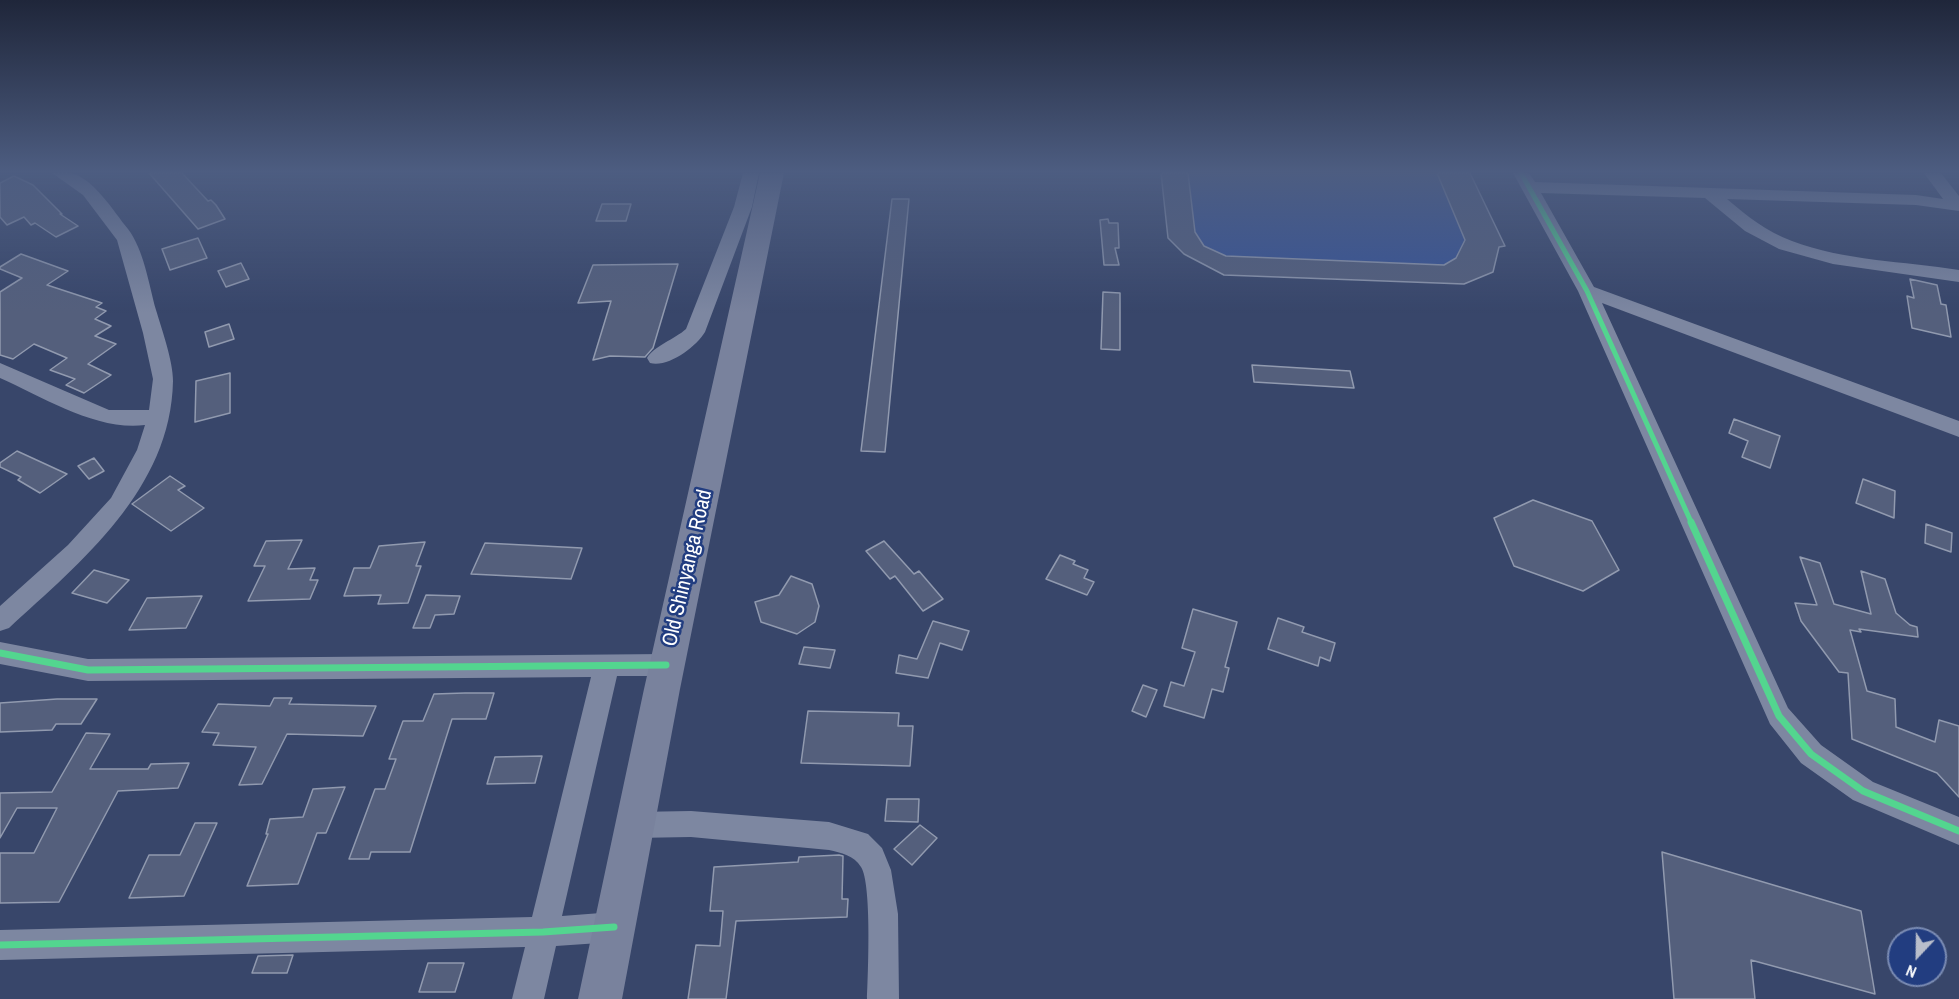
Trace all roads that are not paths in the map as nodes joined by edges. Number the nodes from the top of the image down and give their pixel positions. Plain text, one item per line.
1 (111, 220) edge
2 (738, 220) edge
3 (762, 220) edge
4 (1547, 220) edge
5 (1741, 220) edge
6 (1959, 276) edge
7 (1587, 291) junction
8 (657, 358) dead end
9 (0, 370) edge
10 (159, 416) junction
11 (1959, 429) edge
12 (0, 621) edge
13 (0, 653) edge
14 (666, 665) junction
15 (606, 667) junction
16 (634, 825) junction
17 (1959, 831) edge
18 (614, 927) junction
19 (543, 932) junction
20 (0, 945) edge
21 (528, 999) edge
22 (600, 999) edge
23 (883, 999) edge

1 - 10 street
2 - 8 street
3 - 14 main road, Old Shinyanga Road
4 - 7 street
5 - 6 street
7 - 11 street
7 - 17 street
9 - 10 street
10 - 12 street
13 - 15 street
14 - 15 street
14 - 16 main road, Old Shinyanga Road
15 - 19 street
16 - 18 main road, Old Shinyanga Road
16 - 23 street
18 - 19 street
18 - 22 main road, Old Shinyanga Road
19 - 20 street
19 - 21 street

